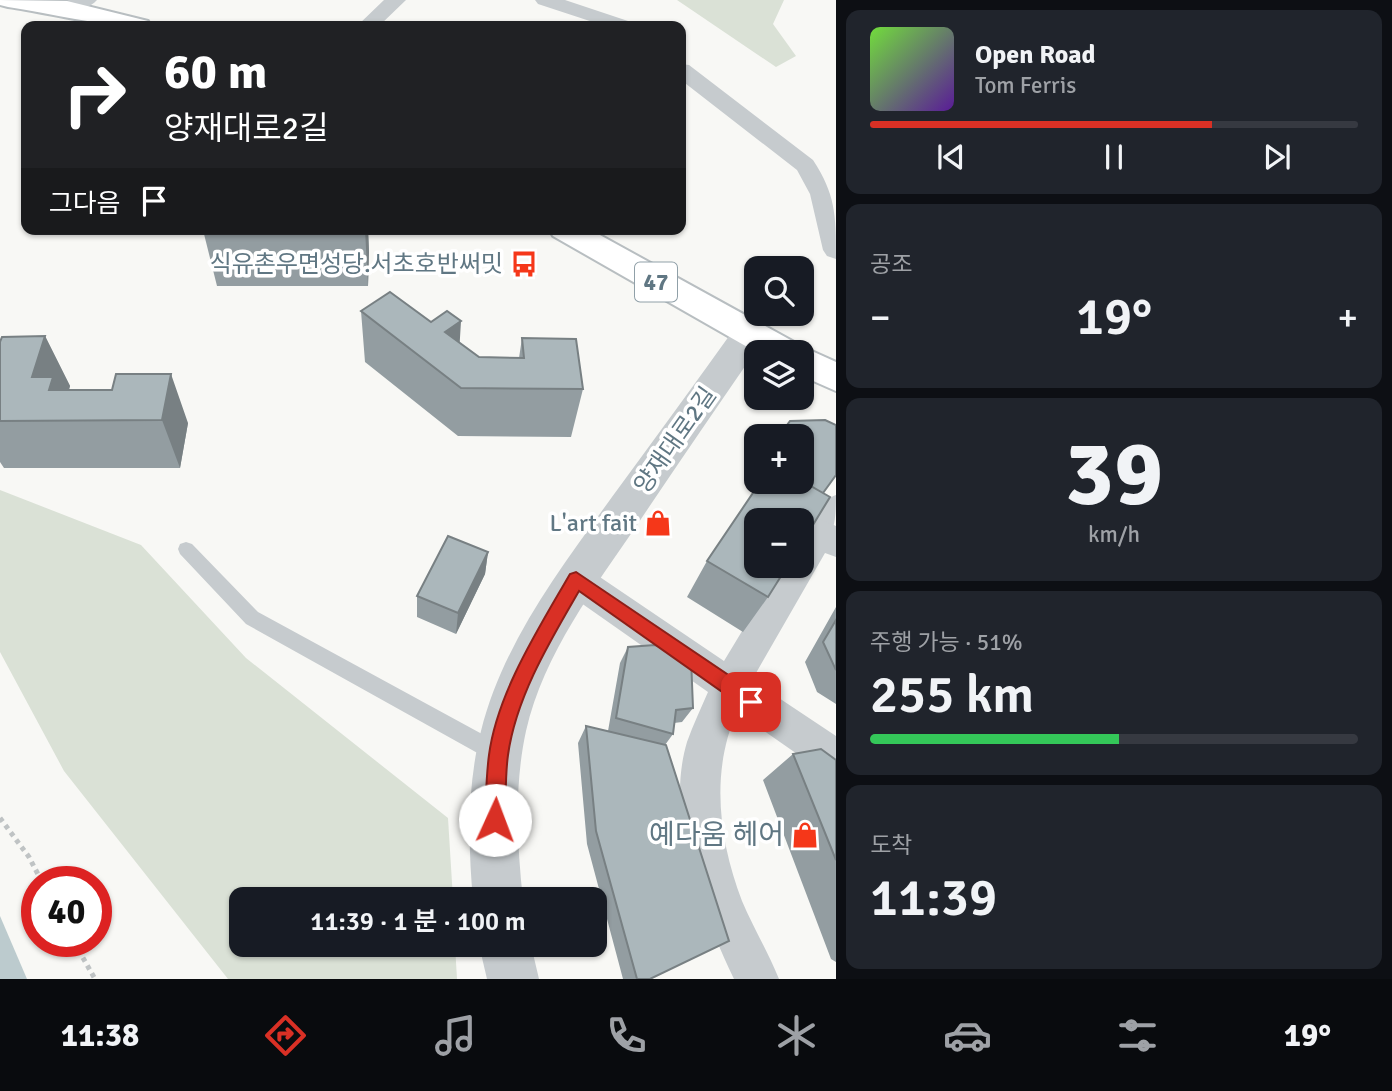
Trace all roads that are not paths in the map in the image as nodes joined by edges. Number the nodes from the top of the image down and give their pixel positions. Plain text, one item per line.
1 (8, 0) edge
2 (396, 0) edge
3 (545, 0) edge
4 (77, 4) edge
5 (124, 21) edge
6 (373, 21) edge
7 (609, 21) edge
8 (686, 74) edge
9 (575, 235) edge
10 (835, 250) edge
11 (761, 340) edge
12 (814, 368) edge
13 (744, 370) edge
14 (835, 379) edge
15 (835, 505) edge
16 (827, 538) edge
17 (186, 549) dead end
18 (814, 551) edge
19 (793, 578) edge
20 (576, 580) junction
21 (730, 687) junction
22 (499, 754) junction
23 (835, 759) edge
24 (497, 887) edge
25 (508, 957) edge
26 (513, 979) edge
27 (757, 979) edge

1 - 4 main road
2 - 6 street
3 - 7 street
4 - 5 main road
8 - 10 street
9 - 11 main road, 47
12 - 14 main road
13 - 20 street, 양재대로2길
15 - 16 street
16 - 18 street
17 - 22 lane
19 - 21 street
20 - 21 street
20 - 22 street, 양재대로2길
21 - 23 street
21 - 27 street
22 - 24 street, 양재대로2길
25 - 26 street

